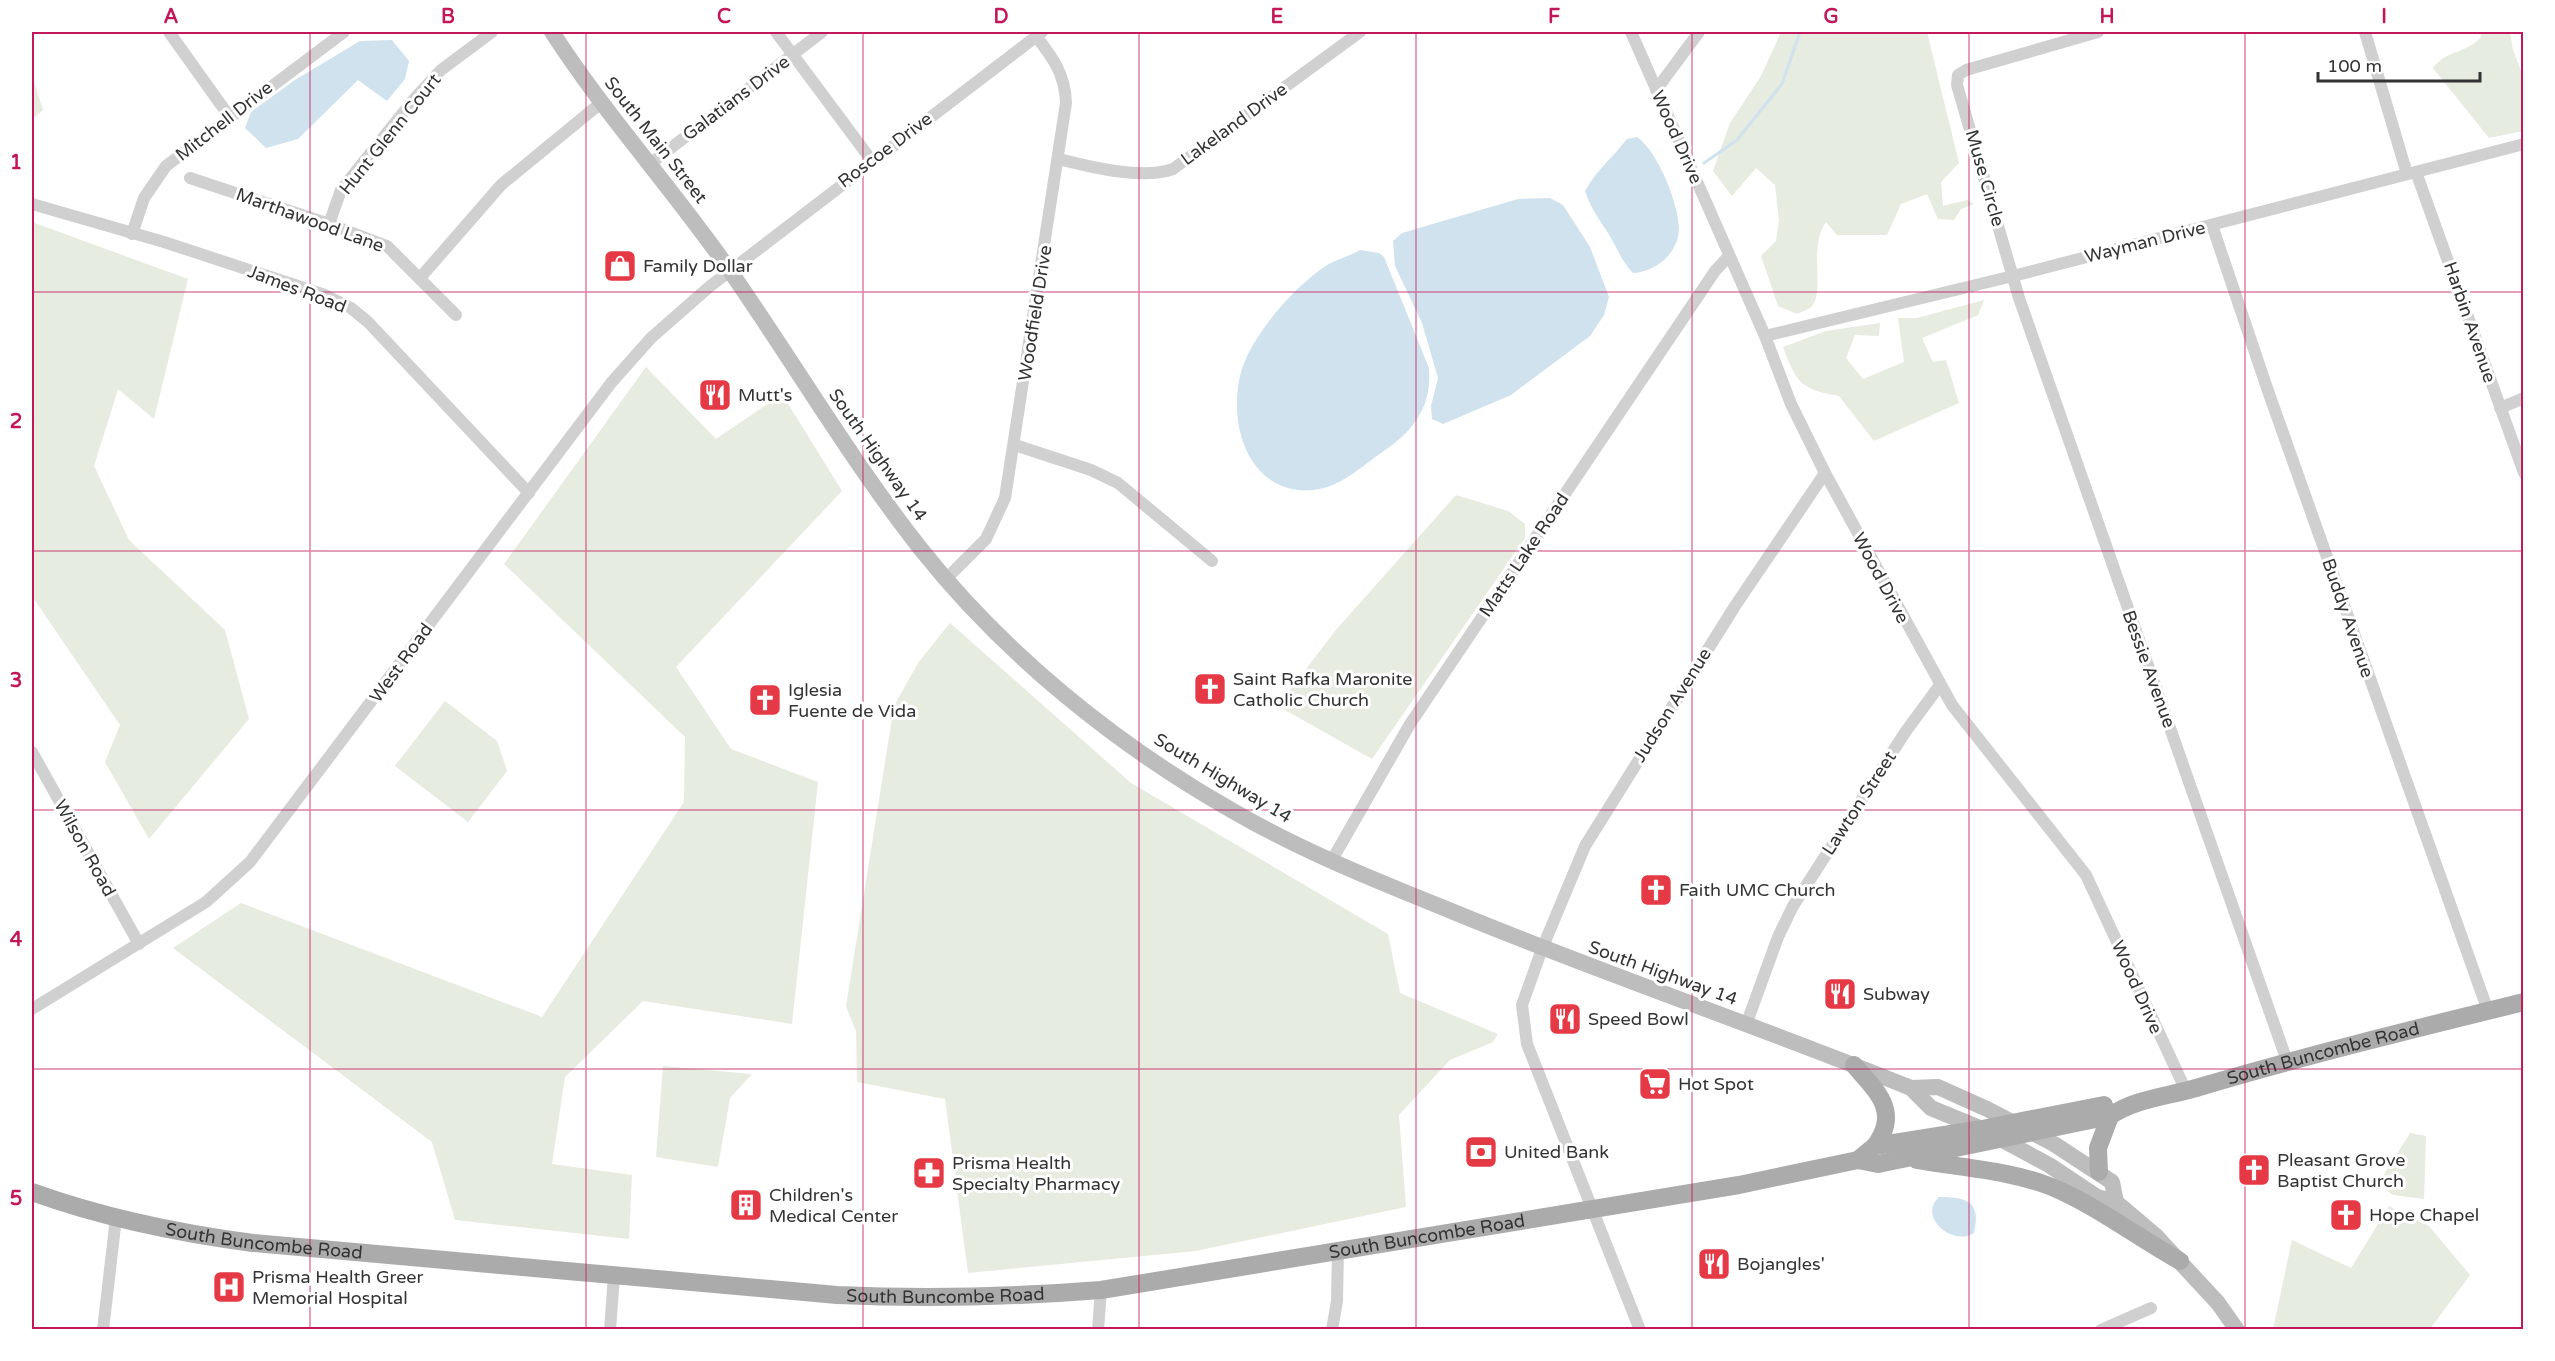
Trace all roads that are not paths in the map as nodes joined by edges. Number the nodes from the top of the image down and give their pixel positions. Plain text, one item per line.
1 (169, 32) edge
2 (344, 32) edge
3 (492, 32) edge
4 (552, 32) edge
5 (776, 32) edge
6 (822, 32) edge
7 (1360, 32) edge
8 (1631, 32) edge
9 (1699, 32) edge
10 (2098, 32) edge
11 (2365, 32) edge
12 (1039, 34) edge
13 (793, 55) junction
14 (1656, 90) junction
15 (602, 102) junction
16 (229, 116) junction
17 (2523, 144) edge
18 (1059, 159) junction
19 (872, 160) junction
20 (650, 164) junction
21 (2411, 173) junction
22 (190, 178) dead end
23 (32, 204) edge
24 (329, 224) junction
25 (2212, 225) junction
26 (132, 234) junction
27 (1729, 256) junction
28 (730, 271) junction
29 (2013, 276) junction
30 (420, 278) junction
31 (456, 315) dead end
32 (1765, 336) junction
33 (2523, 398) edge
34 (2500, 408) junction
35 (1015, 446) junction
36 (1825, 473) junction
37 (2523, 473) edge
38 (529, 493) junction
39 (1212, 561) dead end
40 (947, 578) junction
41 (1940, 685) junction
42 (32, 752) edge
43 (1332, 860) junction
44 (139, 944) junction
45 (1542, 949) junction
46 (2523, 1002) edge
47 (32, 1009) edge
48 (2488, 1011) junction
49 (1746, 1025) junction
50 (2287, 1061) junction
51 (1854, 1065) junction
52 (1911, 1088) junction
53 (2186, 1091) junction
54 (2117, 1111) junction
55 (2014, 1123) junction
56 (1982, 1129) junction
57 (2033, 1132) junction
58 (2000, 1138) junction
59 (1875, 1146) junction
60 (1906, 1158) junction
61 (1858, 1160) junction
62 (2099, 1172) junction
63 (32, 1192) edge
64 (2116, 1202) junction
65 (1592, 1209) junction
66 (116, 1218) junction
67 (1338, 1250) junction
68 (2180, 1261) junction
69 (614, 1276) junction
70 (1101, 1290) junction
71 (2151, 1308) dead end
72 (103, 1329) edge
73 (610, 1329) edge
74 (1098, 1329) edge
75 (1332, 1329) edge
76 (1640, 1329) edge
77 (2102, 1329) edge
78 (2237, 1329) edge

1 - 16 street
2 - 16 street, Mitchell Drive
3 - 24 street, Hunt Glenn Court
4 - 15 main road, South Main Street
5 - 13 street
6 - 13 street, Galatians Drive
7 - 18 street, Lakeland Drive
8 - 14 street, Wood Drive
9 - 14 street
10 - 29 street, Muse Circle
11 - 21 street, Harbin Avenue
12 - 18 street, Woodfield Drive
12 - 19 street, Roscoe Drive
13 - 19 street
13 - 20 street, Galatians Drive
14 - 27 street, Wood Drive
15 - 20 main road, South Main Street
15 - 30 street
16 - 26 street, Mitchell Drive
17 - 21 street, Wayman Drive
18 - 35 street, Woodfield Drive
19 - 28 street, Roscoe Drive
20 - 28 main road, South Main Street
21 - 25 street, Wayman Drive
21 - 34 street, Harbin Avenue
22 - 24 street, Marthawood Lane
23 - 26 street, James Road
24 - 30 street, Marthawood Lane
25 - 29 street, Wayman Drive
25 - 48 street, Buddy Avenue
26 - 38 street, James Road
27 - 32 street, Wood Drive
27 - 43 street, Matts Lake Road
28 - 38 street, West Road
28 - 40 main road, South Highway 14
29 - 32 street, Wayman Drive
29 - 50 street, Bessie Avenue
30 - 31 street, Marthawood Lane
32 - 36 street, Wood Drive
33 - 34 street
34 - 37 street, Harbin Avenue
35 - 39 street
35 - 40 street, Woodfield Drive
36 - 41 street, Wood Drive
36 - 45 street, Judson Avenue
38 - 44 street, West Road
40 - 43 main road, South Highway 14
41 - 49 street, Lawton Street
41 - 53 street, Wood Drive
42 - 44 street, Wilson Road
43 - 45 main road, South Highway 14
44 - 47 street, West Road
45 - 49 main road, South Highway 14
45 - 65 street, Judson Avenue
46 - 48 main road, South Buncombe Road
48 - 50 main road, South Buncombe Road
49 - 51 main road, South Highway 14
50 - 53 main road, South Buncombe Road
51 - 52 main road, South Highway 14
51 - 59 main road
52 - 55 main road, South Highway 14
52 - 56 main road, South Highway 14
53 - 54 main road, South Buncombe Road
54 - 55 main road, South Buncombe Road
54 - 57 main road, South Buncombe Road
54 - 62 main road
55 - 56 main road, South Buncombe Road
55 - 57 main road, South Highway 14
56 - 58 main road, South Highway 14
56 - 59 main road, South Buncombe Road
57 - 58 main road, South Buncombe Road
57 - 62 main road, South Highway 14
58 - 60 main road, South Buncombe Road
58 - 64 main road, South Highway 14
59 - 61 main road, South Buncombe Road
60 - 61 main road, South Buncombe Road
60 - 68 main road
61 - 65 main road, South Buncombe Road
62 - 64 main road, South Highway 14
63 - 66 main road, South Buncombe Road
64 - 68 main road, South Highway 14
65 - 67 main road, South Buncombe Road
65 - 76 street, Judson Avenue
66 - 69 main road, South Buncombe Road
66 - 72 street
67 - 70 main road, South Buncombe Road
67 - 75 street
68 - 78 main road, South Highway 14
69 - 70 main road, South Buncombe Road
69 - 73 street
70 - 74 street
71 - 77 street

